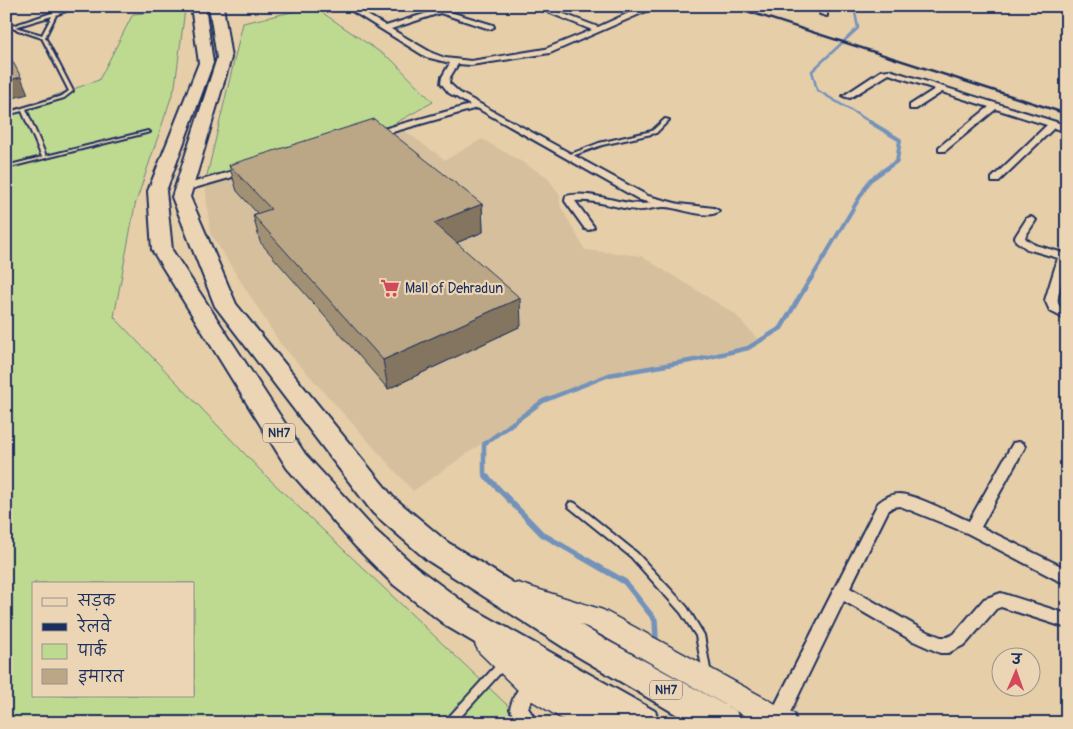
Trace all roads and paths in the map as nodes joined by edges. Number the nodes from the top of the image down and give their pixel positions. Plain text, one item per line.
1 (77, 6) edge
2 (347, 6) edge
3 (536, 6) edge
4 (648, 6) edge
5 (202, 9) edge
6 (55, 14) junction
7 (490, 27) dead end
8 (13, 28) junction
9 (384, 29) junction
10 (597, 29) junction
11 (6, 30) edge
12 (43, 37) junction
13 (455, 62) junction
14 (941, 89) junction
15 (847, 96) dead end
16 (478, 105) junction
17 (995, 106) junction
18 (913, 107) dead end
19 (24, 110) junction
20 (6, 114) edge
21 (667, 120) dead end
22 (1053, 124) junction
23 (1067, 128) edge
24 (148, 132) dead end
25 (366, 136) edge
26 (942, 149) dead end
27 (570, 155) junction
28 (44, 156) junction
29 (260, 166) edge
30 (6, 167) edge
31 (995, 180) dead end
32 (184, 188) junction
33 (660, 204) junction
34 (714, 211) dead end
35 (1031, 220) dead end
36 (589, 227) dead end
37 (1067, 316) edge
38 (1018, 447) dead end
39 (572, 505) dead end
40 (972, 529) junction
41 (1063, 576) dead end
42 (488, 583) junction
43 (841, 591) junction
44 (459, 616) joint
45 (1067, 621) edge
46 (510, 655) junction
47 (708, 681) junction
48 (533, 687) junction
49 (780, 721) edge
50 (449, 723) edge
51 (529, 723) edge
52 (595, 723) edge
53 (642, 723) edge
54 (724, 723) edge

1 - 6 lane
2 - 9 street
3 - 10 street
4 - 10 street
5 - 32 highway, NH7
5 - 44 highway, NH7
6 - 8 lane
6 - 12 lane
7 - 9 street
8 - 11 lane
8 - 12 lane
9 - 13 street
10 - 13 street
12 - 19 lane
13 - 16 street
14 - 15 street
14 - 17 street
14 - 18 street
16 - 25 street
16 - 27 street
17 - 22 street
17 - 26 street
19 - 20 lane
19 - 28 lane
21 - 27 lane
22 - 23 street
22 - 31 street
24 - 28 lane
27 - 33 street
28 - 30 lane
29 - 32 street
32 - 42 highway, NH7
33 - 34 street
33 - 36 street
35 - 37 street
38 - 40 street
39 - 47 lane
40 - 41 street
40 - 43 street
42 - 47 street
42 - 54 highway, NH7
43 - 45 street
43 - 49 street
44 - 46 street
46 - 48 street
46 - 50 lane
46 - 53 highway
47 - 49 street
48 - 51 street
48 - 52 street

